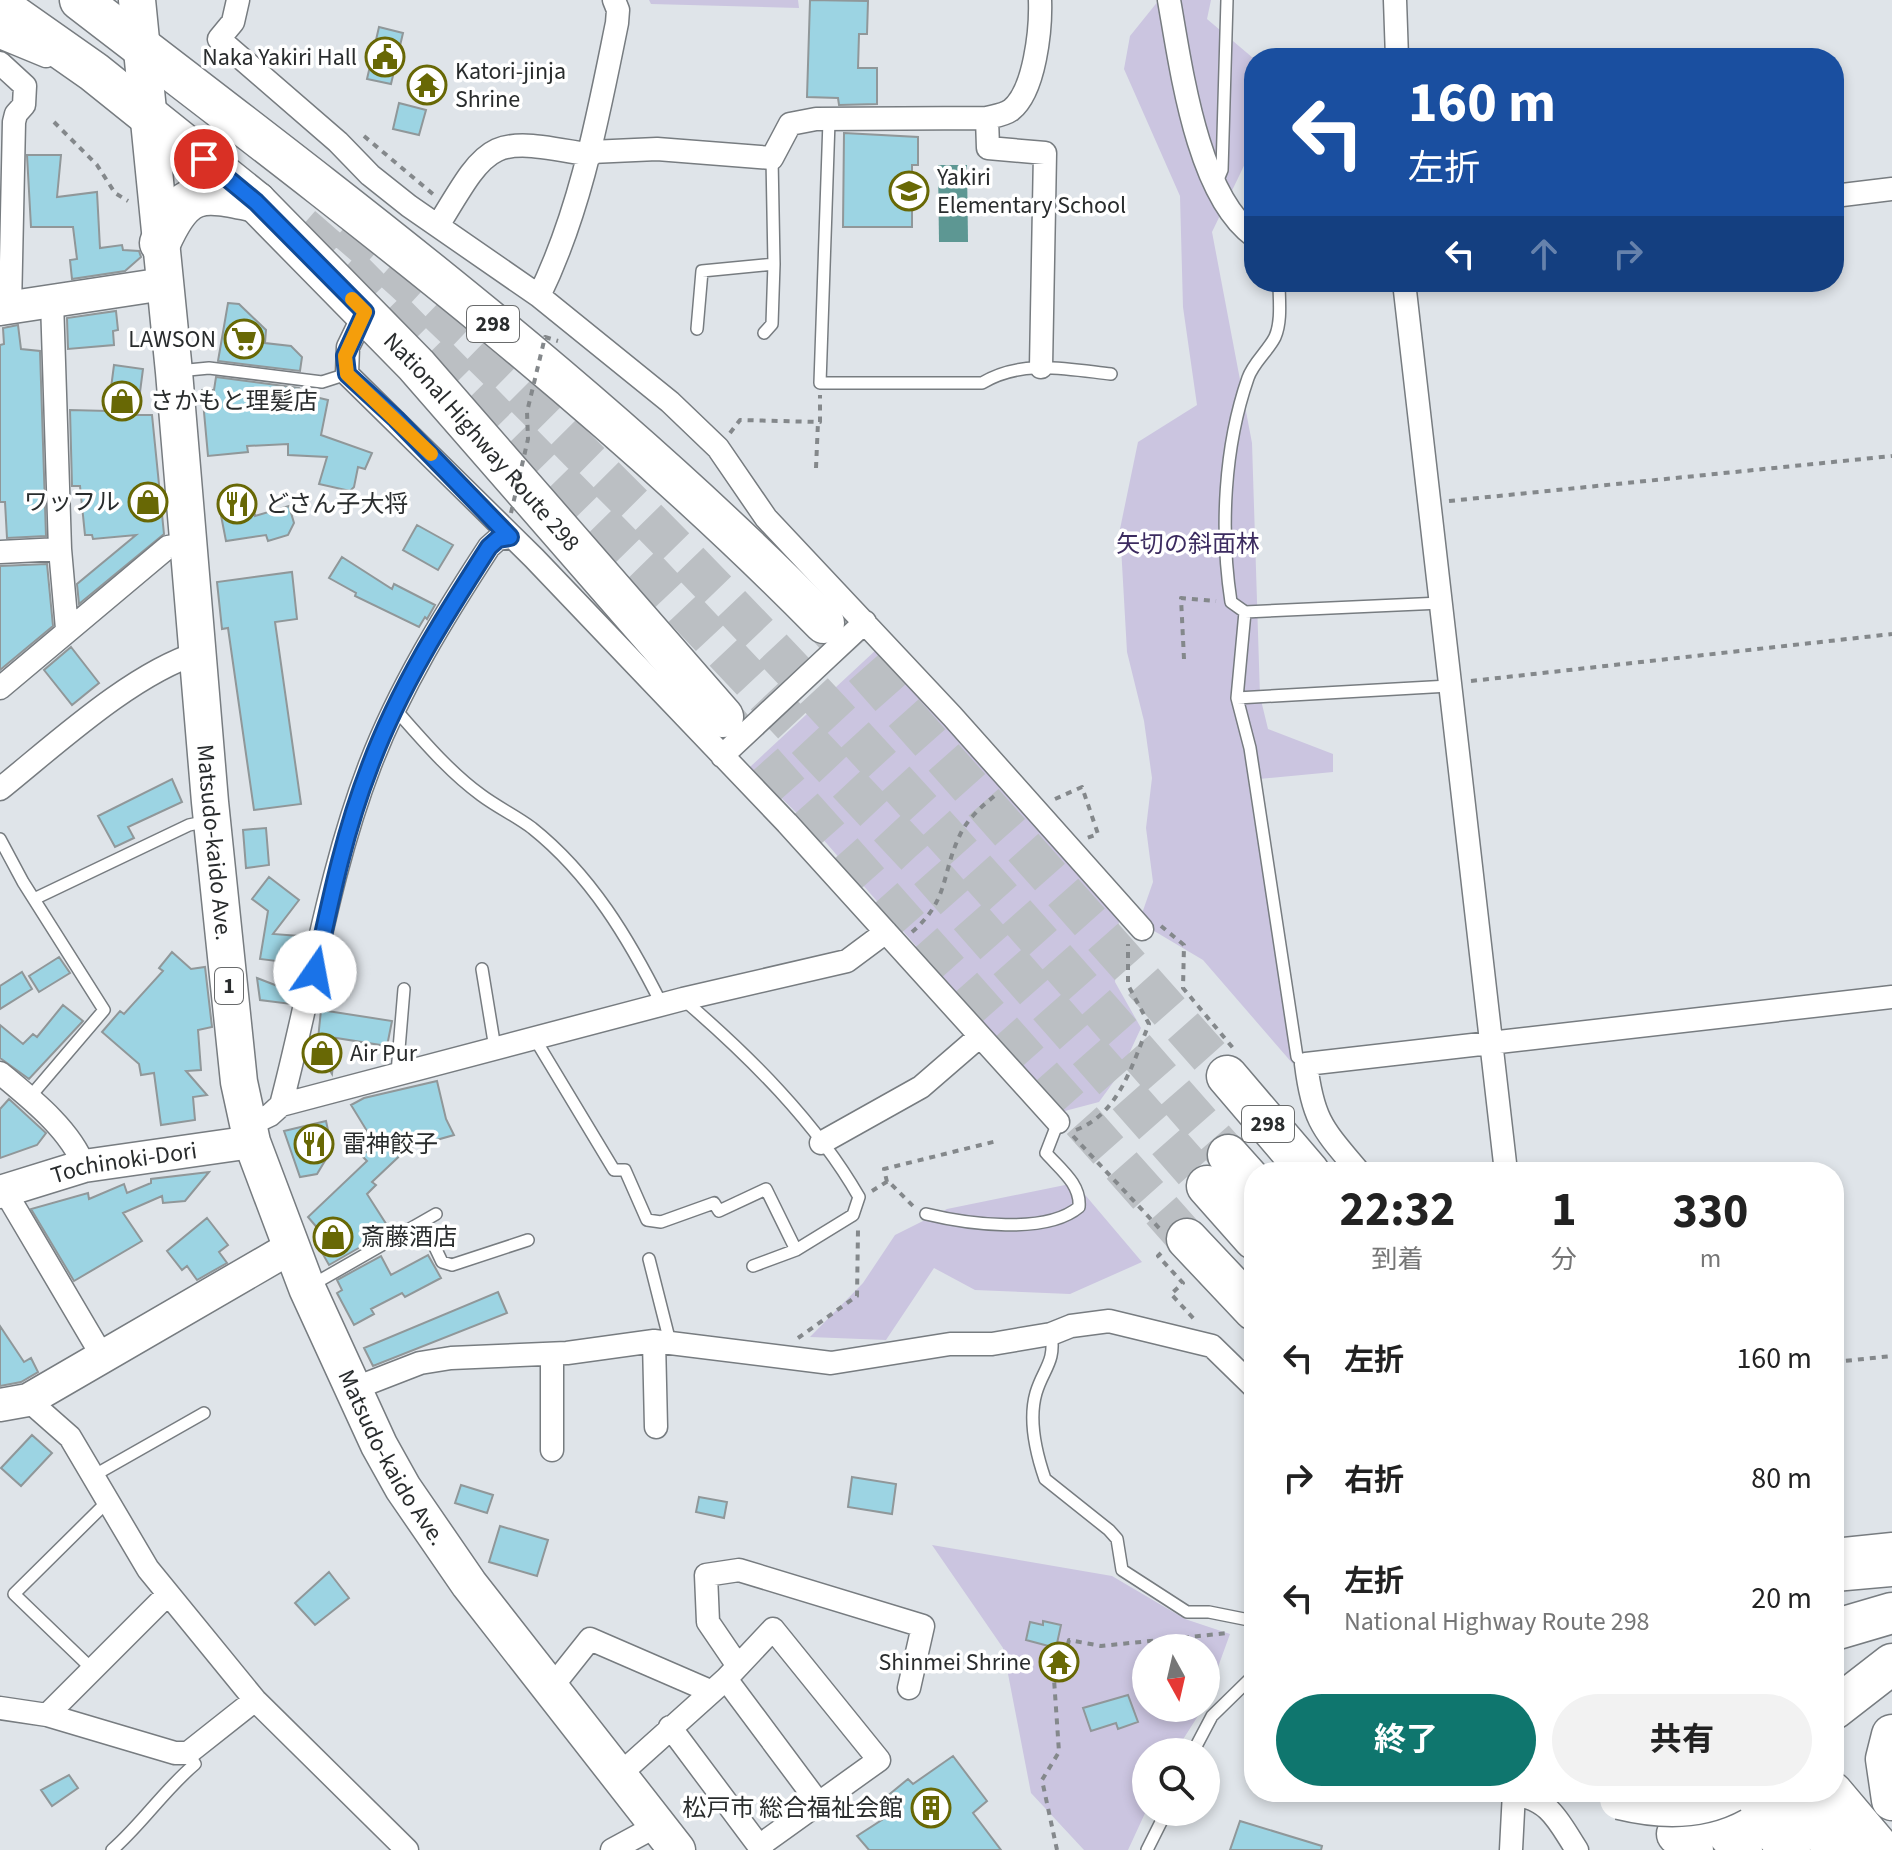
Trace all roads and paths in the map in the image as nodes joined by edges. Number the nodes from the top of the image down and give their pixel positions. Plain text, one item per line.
1 (80, 0) edge
2 (137, 0) edge
3 (238, 0) edge
4 (614, 0) edge
5 (1040, 0) edge
6 (1169, 0) edge
7 (1227, 0) edge
8 (1395, 0) edge
9 (0, 6) edge
10 (0, 37) edge
11 (142, 48) junction
12 (1397, 48) edge
13 (66, 53) junction
14 (0, 63) edge
15 (147, 114) junction
16 (987, 118) junction
17 (829, 121) junction
18 (54, 122) dead end
19 (591, 154) junction
20 (772, 158) junction
21 (7, 183) edge
22 (1215, 187) junction
23 (1892, 189) edge
24 (1844, 195) edge
25 (256, 202) junction
26 (130, 203) dead end
27 (409, 206) junction
28 (346, 207) junction
29 (439, 224) junction
30 (1244, 226) edge
31 (160, 243) junction
32 (774, 264) junction
33 (164, 284) junction
34 (1278, 292) edge
35 (1405, 292) edge
36 (539, 296) junction
37 (52, 301) junction
38 (5, 308) edge
39 (365, 312) junction
40 (697, 329) dead end
41 (764, 333) dead end
42 (558, 341) dead end
43 (1041, 367) junction
44 (174, 372) junction
45 (347, 374) junction
46 (1111, 374) dead end
47 (820, 383) junction
48 (818, 422) junction
49 (718, 448) junction
50 (1892, 456) edge
51 (816, 468) dead end
52 (1431, 503) junction
53 (511, 513) dead end
54 (510, 537) junction
55 (188, 544) junction
56 (60, 549) junction
57 (0, 552) edge
58 (1231, 602) junction
59 (1441, 603) junction
60 (1245, 612) junction
61 (865, 622) junction
62 (824, 623) tunnel mouth
63 (67, 629) junction
64 (1892, 634) edge
65 (198, 653) junction
66 (1184, 659) dead end
67 (1449, 686) junction
68 (0, 688) edge
69 (1237, 698) junction
70 (394, 708) junction
71 (723, 717) tunnel mouth
72 (722, 756) junction
73 (1012, 783) junction
74 (0, 789) edge
75 (213, 821) junction
76 (0, 839) edge
77 (34, 899) junction
78 (1153, 928) joint
79 (891, 938) junction
80 (482, 969) dead end
81 (404, 989) dead end
82 (1892, 997) edge
83 (673, 1002) junction
84 (980, 1036) junction
85 (535, 1039) junction
86 (1490, 1041) junction
87 (495, 1048) junction
88 (1230, 1062) joint
89 (1306, 1064) junction
90 (0, 1073) edge
91 (397, 1073) junction
92 (29, 1098) junction
93 (281, 1105) junction
94 (1058, 1122) joint
95 (250, 1134) junction
96 (997, 1141) dead end
97 (821, 1143) junction
98 (1080, 1143) dead end
99 (1302, 1162) edge
100 (1351, 1162) edge
101 (1505, 1162) edge
102 (84, 1166) junction
103 (1244, 1180) edge
104 (887, 1182) junction
105 (1, 1192) edge
106 (859, 1197) junction
107 (856, 1212) junction
108 (436, 1214) dead end
109 (926, 1214) joint
110 (1244, 1220) edge
111 (423, 1222) junction
112 (528, 1240) dead end
113 (1170, 1243) junction
114 (290, 1248) junction
115 (796, 1250) junction
116 (649, 1259) dead end
117 (753, 1266) dead end
118 (1215, 1269) junction
119 (307, 1288) junction
120 (1244, 1299) edge
121 (1244, 1309) edge
122 (1197, 1322) dead end
123 (1051, 1334) junction
124 (662, 1342) junction
125 (552, 1354) junction
126 (1892, 1356) edge
127 (772, 1357) junction
128 (104, 1359) junction
129 (1844, 1361) edge
130 (1244, 1377) edge
131 (353, 1389) junction
132 (14, 1402) edge
133 (204, 1413) dead end
134 (656, 1427) dead end
135 (552, 1450) dead end
136 (93, 1476) junction
137 (107, 1502) junction
138 (1892, 1544) edge
139 (1844, 1549) edge
140 (1892, 1566) edge
141 (1844, 1570) edge
142 (167, 1595) junction
143 (1892, 1613) edge
144 (1244, 1619) edge
145 (1844, 1627) edge
146 (1236, 1632) dead end
147 (1892, 1664) edge
148 (91, 1668) junction
149 (725, 1679) junction
150 (1244, 1685) edge
151 (551, 1688) junction
152 (909, 1688) dead end
153 (255, 1700) junction
154 (1844, 1701) edge
155 (0, 1708) edge
156 (47, 1715) junction
157 (670, 1727) junction
158 (1892, 1735) edge
159 (1200, 1738) edge
160 (188, 1753) junction
161 (619, 1775) junction
162 (1892, 1800) edge
163 (1514, 1802) edge
164 (1541, 1802) edge
165 (1635, 1802) edge
166 (1701, 1802) edge
167 (1705, 1802) edge
168 (1748, 1802) edge
169 (1796, 1802) edge
170 (1840, 1802) edge
171 (820, 1805) junction
172 (1159, 1826) edge
173 (668, 1838) edge
174 (761, 1848) edge
175 (403, 1849) edge
176 (112, 1850) edge
177 (612, 1850) edge
178 (1057, 1850) edge
179 (1147, 1850) edge
180 (1511, 1850) edge
181 (1577, 1850) edge
182 (1742, 1850) edge
183 (1790, 1850) edge
184 (1837, 1850) edge
185 (1881, 1850) edge

1 - 11 highway, 298
2 - 11 main road, Matsudo-kaido Ave. / 1
3 - 27 street
4 - 19 street
5 - 16 street
6 - 22 street
7 - 22 lane
8 - 12 street
9 - 13 highway, National Highway Route 298
10 - 13 street
11 - 15 main road, Matsudo-kaido Ave. / 1
11 - 28 highway, 298
13 - 15 highway, National Highway Route 298
14 - 21 street
15 - 25 highway, National Highway Route 298
15 - 31 main road, Matsudo-kaido Ave. / 1
16 - 17 street
16 - 43 street
17 - 20 street
17 - 47 lane
18 - 26 path
19 - 20 street
19 - 29 street
19 - 36 street
20 - 32 lane
21 - 38 street
22 - 30 street
23 - 24 street
25 - 31 highway
25 - 39 highway, National Highway Route 298
27 - 28 street
27 - 29 street
28 - 62 highway, 298
29 - 36 street
31 - 33 main road, Matsudo-kaido Ave. / 1
32 - 40 lane
32 - 41 lane
33 - 37 street
33 - 44 main road, Matsudo-kaido Ave. / 1
34 - 58 lane
35 - 52 street
36 - 49 street
37 - 38 street
37 - 56 street
39 - 45 street
39 - 71 highway, National Highway Route 298
42 - 53 path, bridge
43 - 46 lane
43 - 47 lane
44 - 45 lane
44 - 55 main road, Matsudo-kaido Ave. / 1
45 - 54 street
47 - 48 path
48 - 49 path
48 - 51 path
49 - 61 street
50 - 52 path
52 - 59 street
54 - 70 street
54 - 72 street
55 - 63 street
55 - 65 main road, Matsudo-kaido Ave. / 1
56 - 57 street
56 - 63 street
58 - 60 lane
58 - 66 path
59 - 60 lane
59 - 67 street
60 - 69 lane
61 - 72 street
61 - 73 street
63 - 68 street
64 - 67 path
65 - 74 street
65 - 75 main road, Matsudo-kaido Ave. / 1
67 - 69 lane
67 - 86 street
69 - 89 lane
70 - 83 lane
70 - 93 street
72 - 79 street
73 - 78 street
73 - 79 path
75 - 77 lane
75 - 95 main road, Matsudo-kaido Ave. / 1
76 - 77 lane
77 - 92 lane
78 - 88 path
79 - 83 street
79 - 84 street
80 - 87 lane
81 - 91 lane
82 - 86 street
83 - 85 street
83 - 97 lane
84 - 94 street
84 - 97 street
85 - 87 street
85 - 115 lane
86 - 89 street
86 - 101 street
87 - 91 street
88 - 99 highway, 298
89 - 100 street
90 - 92 street
91 - 93 street
92 - 102 street
93 - 95 street
94 - 109 lane
95 - 102 street, Tochinoki-Dori
95 - 114 main road, Matsudo-kaido Ave. / 1
96 - 104 path
97 - 106 lane
98 - 113 path
102 - 105 street, Tochinoki-Dori
103 - 110 highway
104 - 106 path
104 - 109 path
105 - 128 street
106 - 107 lane
107 - 115 lane
107 - 127 path
108 - 111 lane
111 - 112 lane
111 - 119 lane
113 - 118 highway
113 - 122 path
114 - 119 main road, Matsudo-kaido Ave. / 1
114 - 128 street
115 - 117 lane
116 - 124 lane
118 - 120 highway
118 - 121 highway
119 - 131 main road, Matsudo-kaido Ave. / 1
123 - 127 street
123 - 130 street
123 - 144 lane
124 - 125 street
124 - 127 street
124 - 134 street
125 - 131 street
125 - 135 street
126 - 129 path
128 - 132 street
131 - 151 main road, Matsudo-kaido Ave. / 1
132 - 136 street
133 - 136 lane
136 - 137 street
137 - 142 street
137 - 148 lane
138 - 139 street
140 - 141 highway
142 - 148 street
142 - 153 street
143 - 145 highway
146 - 178 path
147 - 154 highway
148 - 156 street
149 - 151 street
149 - 152 street
149 - 157 street
149 - 171 street
149 - 171 street
150 - 159 lane
151 - 161 main road, Matsudo-kaido Ave. / 1
153 - 160 street
153 - 175 street
155 - 156 street
156 - 160 street
157 - 161 street
157 - 174 street
158 - 162 highway
160 - 176 lane
161 - 173 main road, Matsudo-kaido Ave. / 1
163 - 180 street
164 - 181 street
165 - 167 highway, bridge
166 - 182 highway
168 - 183 highway
169 - 184 highway
170 - 185 highway
171 - 174 street
172 - 179 lane
173 - 177 street

